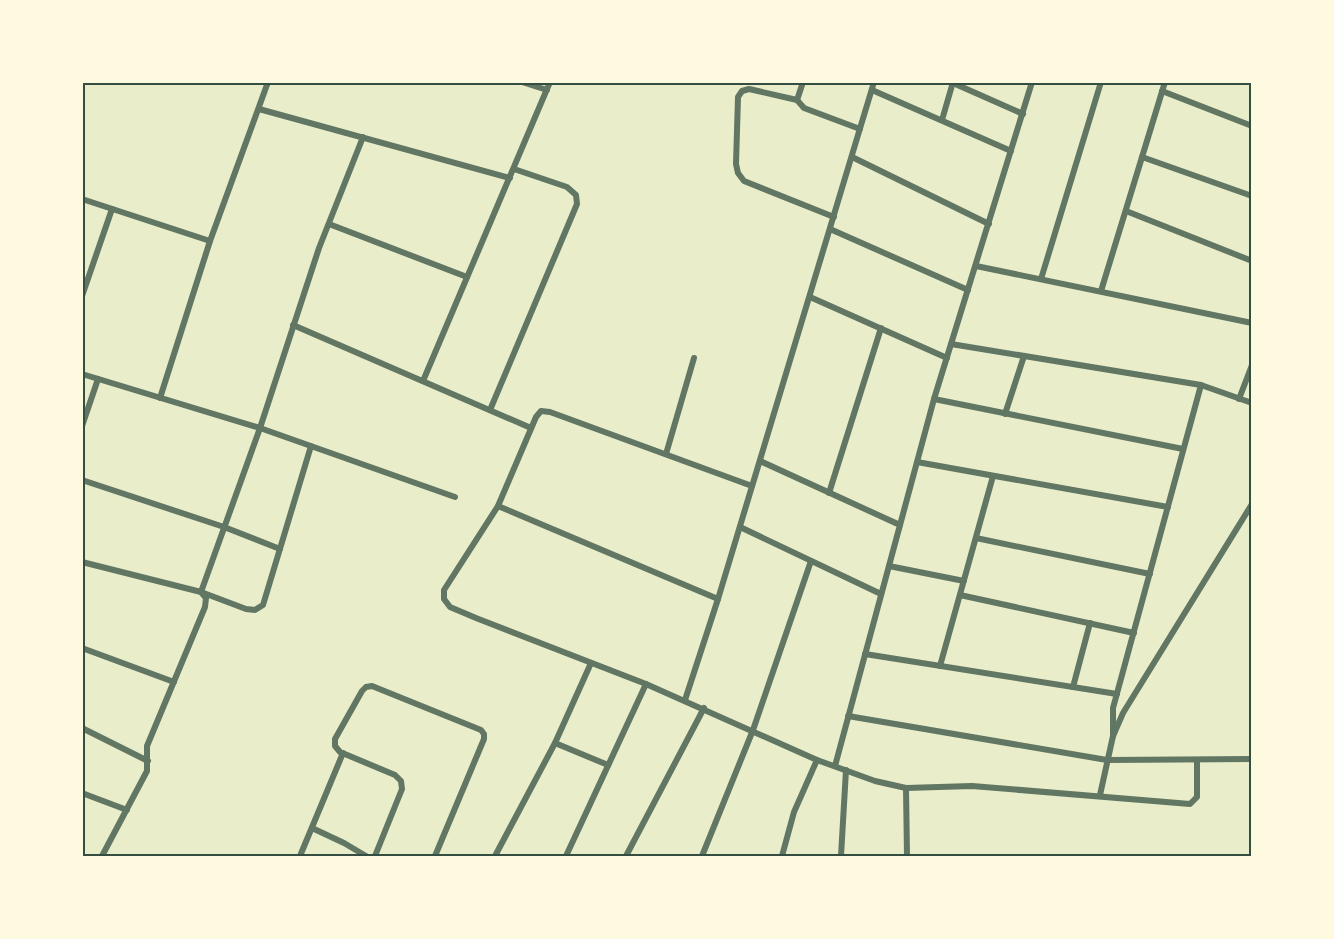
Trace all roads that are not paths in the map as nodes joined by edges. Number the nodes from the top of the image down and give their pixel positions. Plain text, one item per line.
1 (268, 82) edge
2 (522, 82) edge
3 (550, 82) edge
4 (802, 82) edge
5 (1032, 82) edge
6 (1101, 82) edge
7 (1165, 82) edge
8 (953, 83) edge
9 (873, 86) edge
10 (547, 90) junction
11 (1162, 91) junction
12 (797, 100) junction
13 (259, 109) junction
14 (1023, 114) junction
15 (942, 120) junction
16 (1251, 126) edge
17 (860, 129) junction
18 (363, 136) junction
19 (1011, 151) junction
20 (852, 157) junction
21 (1142, 157) junction
22 (514, 169) junction
23 (510, 178) junction
24 (1251, 196) edge
25 (82, 199) edge
26 (112, 209) junction
27 (1126, 211) junction
28 (834, 217) junction
29 (329, 224) junction
30 (988, 224) junction
31 (830, 230) junction
32 (210, 241) junction
33 (1251, 261) edge
34 (976, 266) junction
35 (467, 277) junction
36 (1041, 279) junction
37 (968, 290) junction
38 (1101, 291) junction
39 (82, 296) edge
40 (810, 297) junction
41 (1251, 323) edge
42 (293, 325) junction
43 (881, 328) junction
44 (951, 344) junction
45 (1024, 356) junction
46 (694, 358) dead end
47 (947, 358) junction
48 (1251, 365) edge
49 (82, 374) edge
50 (98, 379) junction
51 (423, 381) junction
52 (1201, 385) junction
53 (160, 398) junction
54 (934, 399) junction
55 (1239, 399) junction
56 (1251, 403) edge
57 (490, 410) junction
58 (1005, 414) junction
59 (82, 426) edge
60 (260, 428) junction
61 (531, 428) junction
62 (310, 446) junction
63 (1184, 449) junction
64 (666, 454) junction
65 (760, 461) junction
66 (917, 462) junction
67 (993, 476) junction
68 (82, 480) edge
69 (752, 486) junction
70 (829, 492) junction
71 (455, 497) dead end
72 (1251, 504) edge
73 (498, 506) junction
74 (1168, 507) junction
75 (900, 525) junction
76 (224, 527) junction
77 (740, 527) junction
78 (975, 538) junction
79 (280, 549) junction
80 (811, 561) junction
81 (82, 562) edge
82 (889, 566) junction
83 (1150, 574) junction
84 (964, 580) junction
85 (201, 592) junction
86 (881, 594) junction
87 (960, 595) junction
88 (718, 599) junction
89 (1090, 623) junction
90 (1134, 633) junction
91 (82, 648) edge
92 (865, 654) junction
93 (591, 663) junction
94 (940, 666) junction
95 (174, 682) junction
96 (646, 684) junction
97 (1073, 687) junction
98 (1117, 694) junction
99 (685, 700) junction
100 (704, 708) junction
101 (848, 716) junction
102 (82, 728) edge
103 (753, 730) junction
104 (1113, 736) junction
105 (555, 743) junction
106 (343, 753) junction
107 (1251, 759) edge
108 (817, 760) junction
109 (1107, 760) junction
110 (1197, 760) junction
111 (148, 761) junction
112 (608, 765) junction
113 (835, 766) junction
114 (846, 770) junction
115 (906, 788) junction
116 (82, 793) edge
117 (1100, 795) junction
118 (126, 810) junction
119 (312, 828) junction
120 (102, 856) edge
121 (300, 856) edge
122 (366, 856) edge
123 (375, 856) edge
124 (435, 856) edge
125 (495, 856) edge
126 (566, 856) edge
127 (626, 856) edge
128 (702, 856) edge
129 (782, 856) edge
130 (841, 856) edge
131 (907, 856) edge

1 - 13 street
2 - 10 street
3 - 10 street
4 - 12 street
5 - 14 street
6 - 36 street
7 - 11 street
8 - 14 street
8 - 15 street
9 - 15 street
9 - 17 street
10 - 22 street
11 - 16 street
11 - 21 street
12 - 17 street
12 - 28 street
13 - 18 street
13 - 32 street
14 - 19 street
15 - 19 street
17 - 20 street
18 - 23 street
18 - 29 street
19 - 30 street
20 - 28 street
20 - 30 street
21 - 24 street
21 - 27 street
22 - 23 street
22 - 57 street
23 - 35 street
25 - 26 street
26 - 32 street
26 - 39 street
27 - 33 street
27 - 38 street
28 - 31 street
29 - 35 street
29 - 42 street
30 - 34 street
31 - 37 street
31 - 40 street
32 - 53 street
34 - 36 street
34 - 37 street
35 - 51 street
36 - 38 street
37 - 44 street
38 - 41 street
40 - 43 street
40 - 65 street
42 - 51 street
42 - 60 street
43 - 47 street
43 - 70 street
44 - 45 street
44 - 47 street
45 - 52 street
45 - 58 street
46 - 64 street
47 - 54 street
48 - 55 street
49 - 50 street
50 - 53 street
50 - 59 street
51 - 57 street
52 - 55 street
52 - 63 street
53 - 60 street
54 - 58 street
54 - 66 street
55 - 56 street
57 - 61 street
58 - 63 street
60 - 62 street
60 - 76 street
61 - 64 street
61 - 73 street
62 - 71 street
62 - 79 street
63 - 74 street
64 - 69 street
65 - 69 street
65 - 70 street
66 - 67 street
66 - 75 street
67 - 74 street
67 - 78 street
68 - 76 street
69 - 77 street
70 - 75 street
72 - 104 street
73 - 88 street
73 - 93 street
74 - 83 street
75 - 82 street
76 - 79 street
76 - 85 street
77 - 80 street
77 - 88 street
78 - 83 street
78 - 84 street
79 - 85 street
80 - 86 street
80 - 103 street
81 - 85 street
82 - 84 street
82 - 86 street
83 - 90 street
84 - 87 street
85 - 95 street
86 - 92 street
87 - 89 street
87 - 94 street
88 - 99 street
89 - 90 street
89 - 97 street
90 - 98 street
91 - 95 street
92 - 94 street
92 - 101 street
93 - 96 street
93 - 105 street
94 - 97 street
95 - 111 street
96 - 99 street
96 - 112 street
97 - 98 street
98 - 104 street
99 - 100 street
100 - 103 street
100 - 127 street
101 - 109 street
101 - 113 street
102 - 111 street
103 - 108 street
103 - 128 street
104 - 109 street
105 - 112 street
105 - 125 street
106 - 119 street
106 - 123 street
106 - 124 street
107 - 110 street
108 - 113 street
108 - 129 street
109 - 110 street
109 - 117 street
110 - 117 street
111 - 118 street
112 - 126 street
113 - 114 street
114 - 115 street
114 - 130 street
115 - 117 street
115 - 131 street
116 - 118 street
118 - 120 street
119 - 121 street
119 - 122 street

